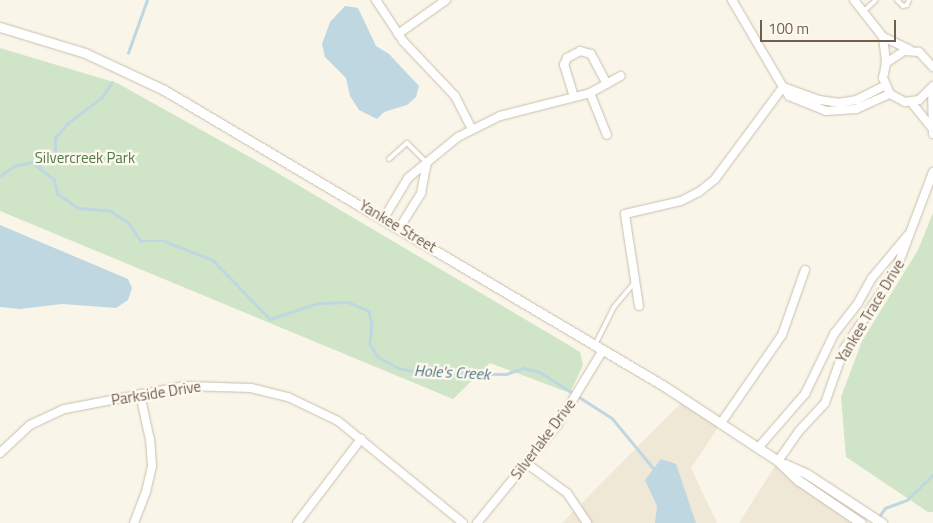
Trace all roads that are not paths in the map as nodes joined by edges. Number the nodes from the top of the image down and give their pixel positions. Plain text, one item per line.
1 (376, 0) edge
2 (446, 0) edge
3 (732, 0) edge
4 (854, 0) edge
5 (876, 0) edge
6 (897, 0) edge
7 (909, 0) edge
8 (864, 12) junction
9 (0, 27) edge
10 (398, 34) junction
11 (883, 37) junction
12 (911, 50) junction
13 (886, 63) junction
14 (932, 64) edge
15 (622, 76) dead end
16 (607, 84) junction
17 (783, 86) junction
18 (884, 86) junction
19 (932, 87) edge
20 (590, 93) junction
21 (890, 94) junction
22 (574, 97) junction
23 (911, 102) junction
24 (472, 129) junction
25 (932, 131) edge
26 (607, 134) dead end
27 (389, 159) dead end
28 (428, 163) junction
29 (933, 172) edge
30 (384, 218) junction
31 (400, 227) junction
32 (910, 233) junction
33 (805, 270) dead end
34 (634, 283) junction
35 (639, 306) dead end
36 (599, 348) junction
37 (140, 394) junction
38 (721, 423) junction
39 (361, 439) junction
40 (758, 448) junction
41 (1, 449) edge
42 (778, 461) junction
43 (526, 462) junction
44 (134, 522) edge
45 (297, 523) edge
46 (464, 523) edge
47 (477, 523) edge
48 (588, 523) edge
49 (862, 523) edge
50 (882, 523) edge

1 - 10 street
2 - 10 street
3 - 17 street
4 - 8 street
5 - 8 lane
6 - 7 lane
8 - 11 street
9 - 30 street, Yankee Street
10 - 24 street
11 - 12 street
11 - 13 street
12 - 13 street
12 - 14 street
13 - 18 street
15 - 16 street
16 - 20 street
16 - 22 street
17 - 18 street
17 - 21 street
17 - 34 street
18 - 21 street
19 - 23 street
19 - 25 street
20 - 22 street
20 - 26 street
21 - 23 street
22 - 24 street
23 - 25 street
24 - 28 street
27 - 28 lane
28 - 30 street
28 - 31 street
29 - 32 street, Yankee Trace Drive
30 - 31 street, Yankee Street
31 - 36 street, Yankee Street
32 - 40 street, Yankee Trace Drive
32 - 42 street, Yankee Trace Drive
33 - 38 street
34 - 35 street
34 - 36 lane
36 - 38 street, Yankee Street
36 - 43 street, Silverlake Drive
37 - 39 street, Parkside Drive
37 - 41 street, Parkside Drive
37 - 44 street
38 - 40 street, Yankee Street
39 - 45 street
39 - 46 street, Parkside Drive
40 - 42 street, Yankee Street
42 - 49 street, Yankee Street
42 - 50 street, Yankee Street
43 - 47 street, Silverlake Drive
43 - 48 street

